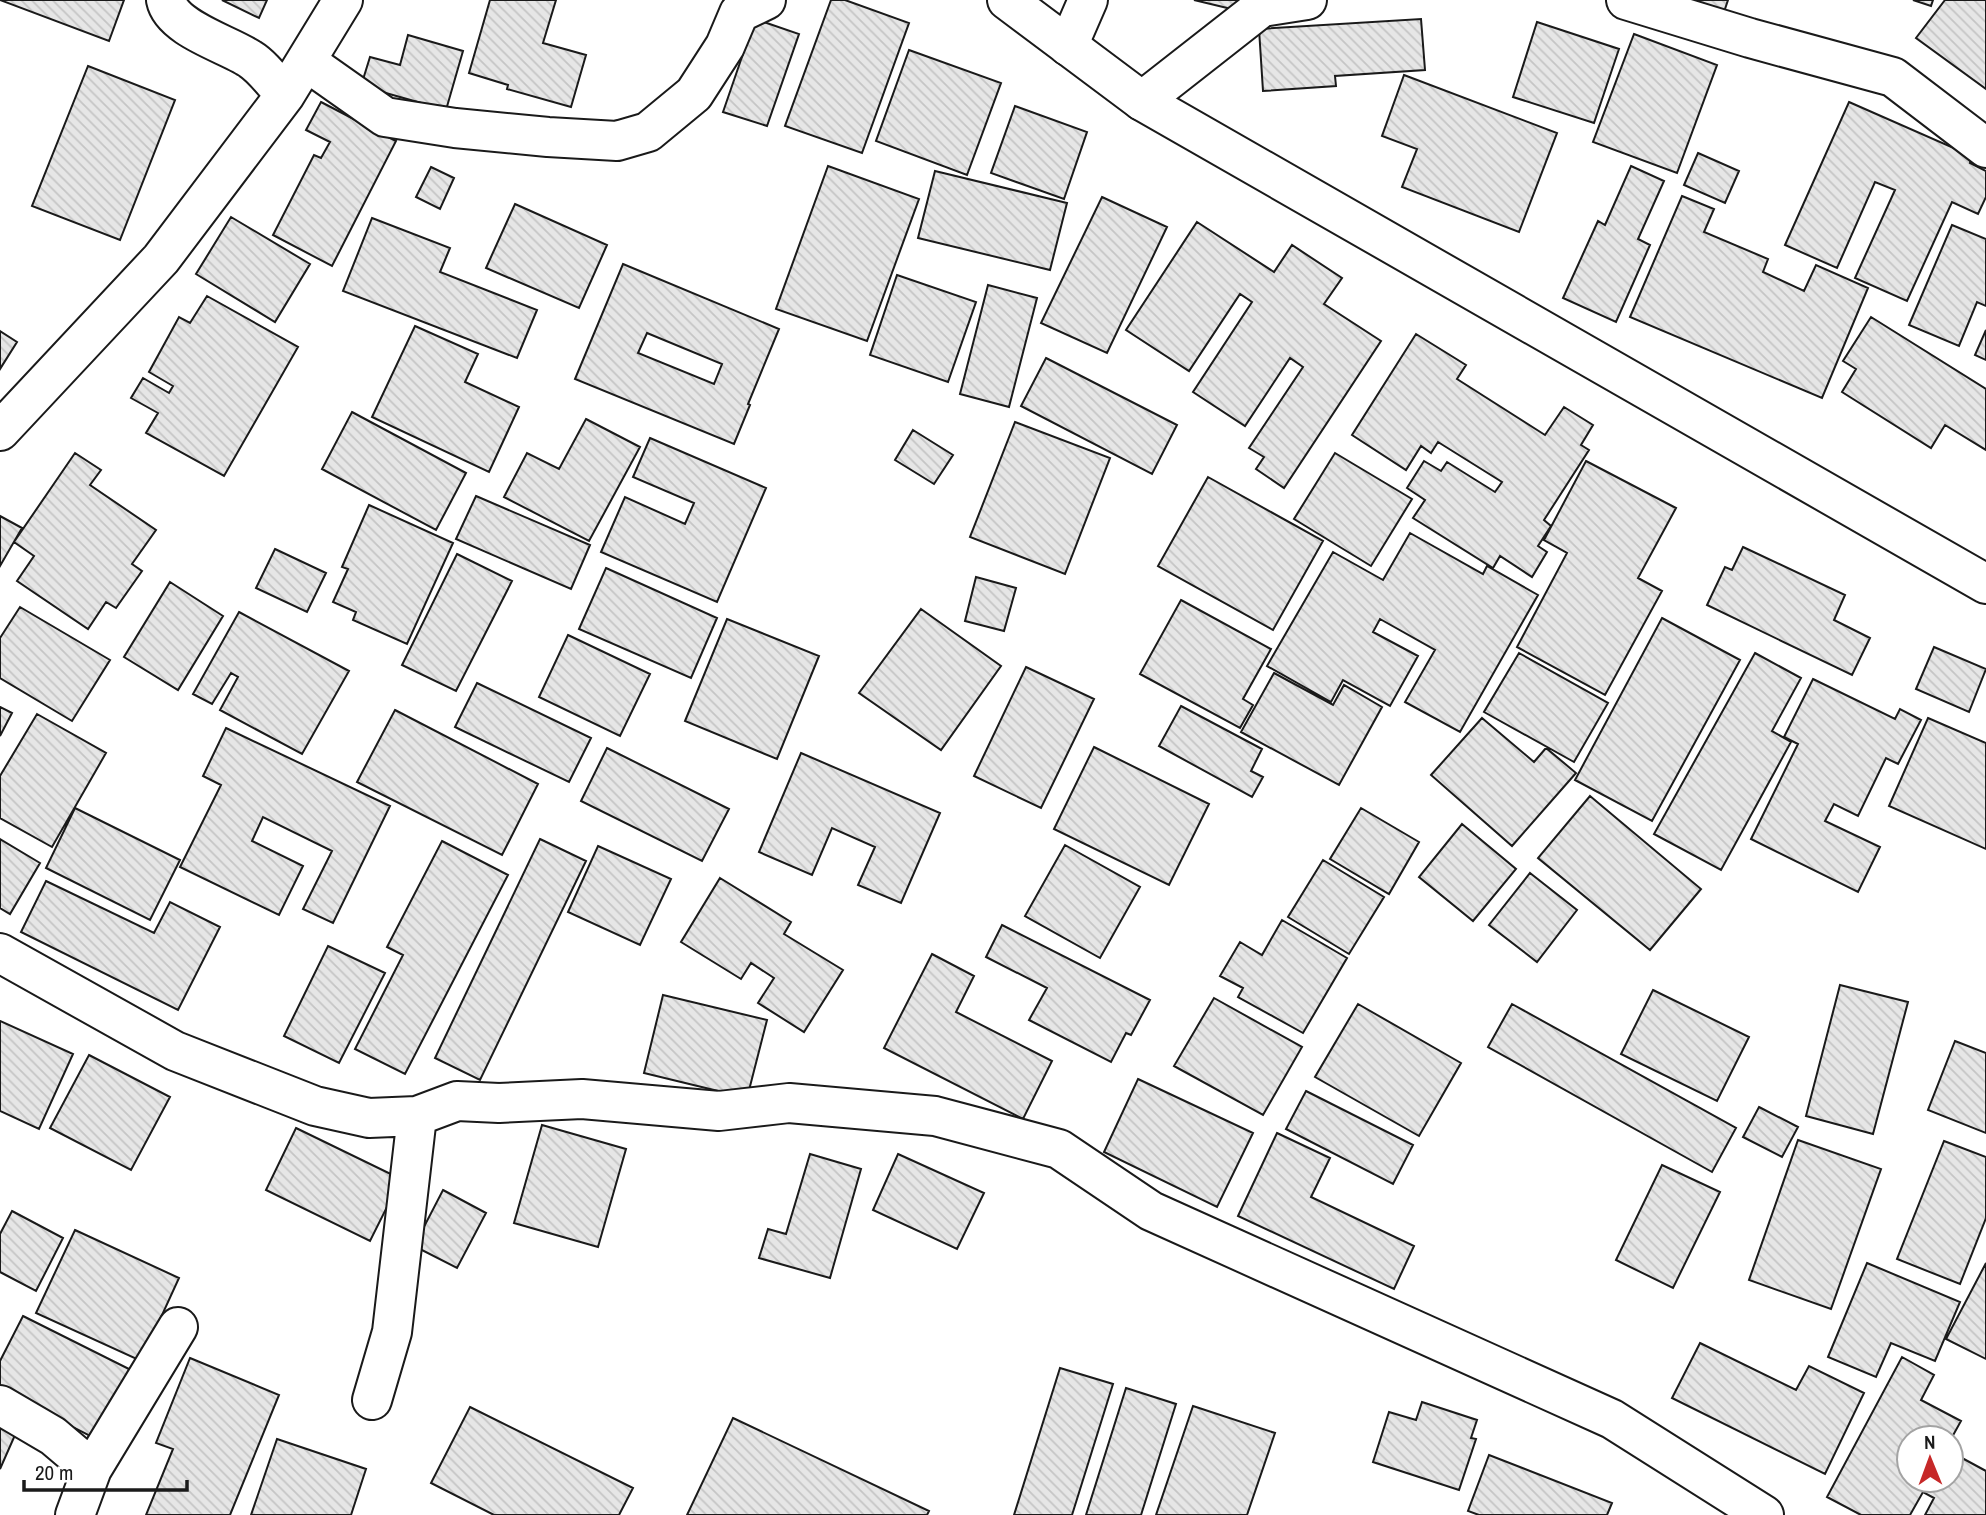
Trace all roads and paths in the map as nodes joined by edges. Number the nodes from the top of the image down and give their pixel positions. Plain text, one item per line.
1 (166, 0) edge
2 (343, 0) edge
3 (766, 0) edge
4 (1007, 0) edge
5 (1088, 0) edge
6 (1307, 0) edge
7 (1626, 0) edge
8 (1068, 46) junction
9 (307, 62) junction
10 (285, 95) junction
11 (1142, 101) junction
12 (1986, 148) edge
13 (0, 431) edge
14 (1986, 584) edge
15 (0, 953) edge
16 (417, 1116) junction
17 (178, 1327) dead end
18 (372, 1400) dead end
19 (0, 1405) edge
20 (92, 1469) junction
21 (75, 1515) edge
22 (1764, 1515) edge

1 - 10 street
2 - 9 street
3 - 9 street
4 - 8 street
5 - 8 street
6 - 11 street
7 - 12 street
8 - 11 street
9 - 10 street
10 - 13 street
11 - 14 street
15 - 16 street
16 - 18 street
16 - 22 street
17 - 20 street
19 - 20 street
20 - 21 street

